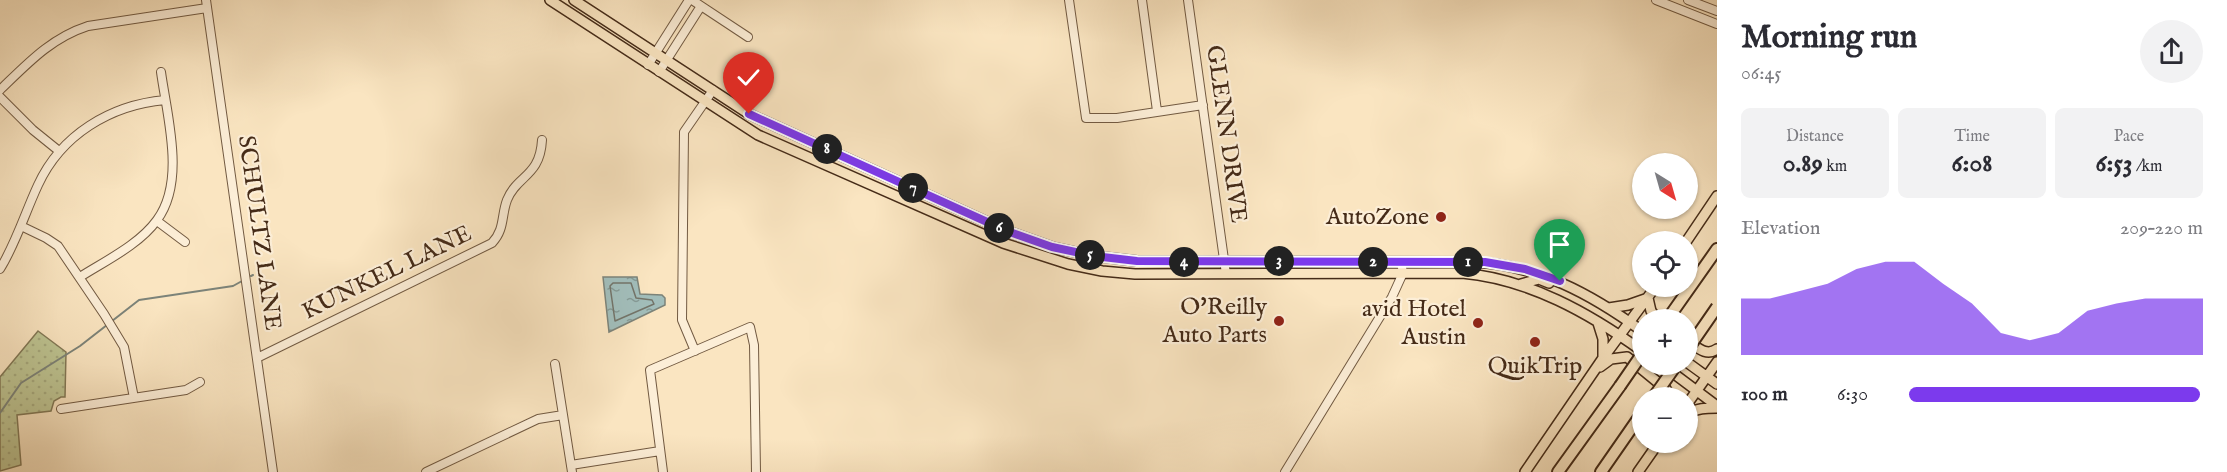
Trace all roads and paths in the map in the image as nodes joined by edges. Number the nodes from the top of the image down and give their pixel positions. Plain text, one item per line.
1 (549, 0) edge
2 (574, 0) edge
3 (691, 0) edge
4 (1069, 0) edge
5 (1142, 0) edge
6 (1188, 0) edge
7 (1656, 0) edge
8 (1689, 1) edge
9 (207, 4) edge
10 (701, 6) junction
11 (566, 11) junction
12 (1717, 11) edge
13 (1688, 13) junction
14 (1717, 24) edge
15 (748, 37) dead end
16 (655, 53) junction
17 (667, 60) junction
18 (648, 64) junction
19 (161, 72) dead end
20 (659, 72) junction
21 (0, 90) edge
22 (713, 90) junction
23 (0, 97) edge
24 (165, 100) junction
25 (705, 102) junction
26 (1203, 105) junction
27 (1158, 111) junction
28 (542, 140) dead end
29 (809, 140) junction
30 (783, 146) junction
31 (59, 151) junction
32 (1717, 196) edge
33 (967, 212) junction
34 (157, 220) junction
35 (961, 225) junction
36 (21, 226) junction
37 (1693, 231) edge
38 (185, 242) dead end
39 (1052, 247) junction
40 (1717, 249) edge
41 (1049, 258) junction
42 (1224, 262) junction
43 (1401, 262) junction
44 (0, 269) edge
45 (1403, 273) junction
46 (1226, 274) junction
47 (80, 277) junction
48 (1521, 284) junction
49 (1574, 288) junction
50 (1648, 298) junction
51 (1717, 307) edge
52 (1609, 309) junction
53 (1651, 309) edge
54 (1675, 309) edge
55 (1598, 322) junction
56 (1631, 322) junction
57 (1620, 335) junction
58 (1698, 335) edge
59 (1632, 345) edge
60 (1698, 348) edge
61 (1717, 348) edge
62 (695, 351) junction
63 (257, 358) junction
64 (1603, 358) junction
65 (1717, 362) edge
66 (555, 364) dead end
67 (1632, 368) edge
68 (1698, 370) edge
69 (1593, 373) junction
70 (1676, 375) edge
71 (1706, 376) junction
72 (200, 382) dead end
73 (1717, 384) edge
74 (1664, 387) edge
75 (1692, 387) edge
76 (1698, 387) edge
77 (1698, 392) edge
78 (134, 398) junction
79 (1717, 407) edge
80 (61, 409) dead end
81 (1698, 410) edge
82 (563, 415) junction
83 (1632, 427) edge
84 (660, 451) junction
85 (1651, 453) edge
86 (571, 469) edge
87 (273, 472) edge
88 (426, 472) edge
89 (663, 472) edge
90 (756, 472) edge
91 (1285, 472) edge
92 (1525, 472) edge
93 (1558, 472) edge
94 (1601, 472) edge
95 (1638, 472) edge

1 - 11 main road
2 - 11 main road
2 - 16 main road
3 - 10 street
3 - 16 street
4 - 27 street
5 - 27 street
6 - 26 street, GLENN DRIVE
7 - 13 street
8 - 12 street
8 - 13 street
9 - 21 street
9 - 63 street, SCHULTZ LANE
10 - 15 street
10 - 17 street
11 - 18 main road
13 - 14 street
16 - 17 main road
16 - 18 street
17 - 20 street
17 - 22 main road
18 - 20 main road
19 - 24 street
20 - 25 main road
22 - 25 street
22 - 29 main road
23 - 31 street
24 - 31 street
24 - 34 street
25 - 30 main road
25 - 62 street
26 - 27 street
26 - 42 street, GLENN DRIVE
28 - 63 street, KUNKEL LANE
29 - 30 main road
29 - 33 main road
30 - 35 main road
31 - 36 street
32 - 37 main road
33 - 35 main road
33 - 39 main road
34 - 38 street
34 - 47 street
35 - 41 main road
36 - 44 street
36 - 47 street
39 - 41 main road
39 - 42 main road
40 - 54 highway
41 - 46 main road
42 - 43 main road
42 - 46 street, GLENN DRIVE
43 - 45 street
43 - 49 main road
45 - 46 main road
45 - 48 main road
45 - 91 street
47 - 78 street
48 - 49 main road
48 - 55 main road
49 - 52 main road
50 - 52 main road
50 - 53 main road
50 - 56 main road
51 - 58 highway, bridge
52 - 56 main road
55 - 57 main road
55 - 64 main road
56 - 57 main road
57 - 59 main road
57 - 64 main road
60 - 61 main road
62 - 84 street
62 - 90 street
63 - 87 street, SCHULTZ LANE
64 - 69 main road
65 - 71 main road
66 - 82 street
67 - 93 highway, bridge
68 - 71 main road
69 - 74 main road
69 - 92 main road
70 - 75 main road
71 - 73 main road
71 - 76 main road
72 - 78 street
77 - 79 main road
78 - 80 street
79 - 81 main road
82 - 86 street
82 - 88 street
83 - 94 highway
84 - 86 street
84 - 89 street
85 - 95 main road

